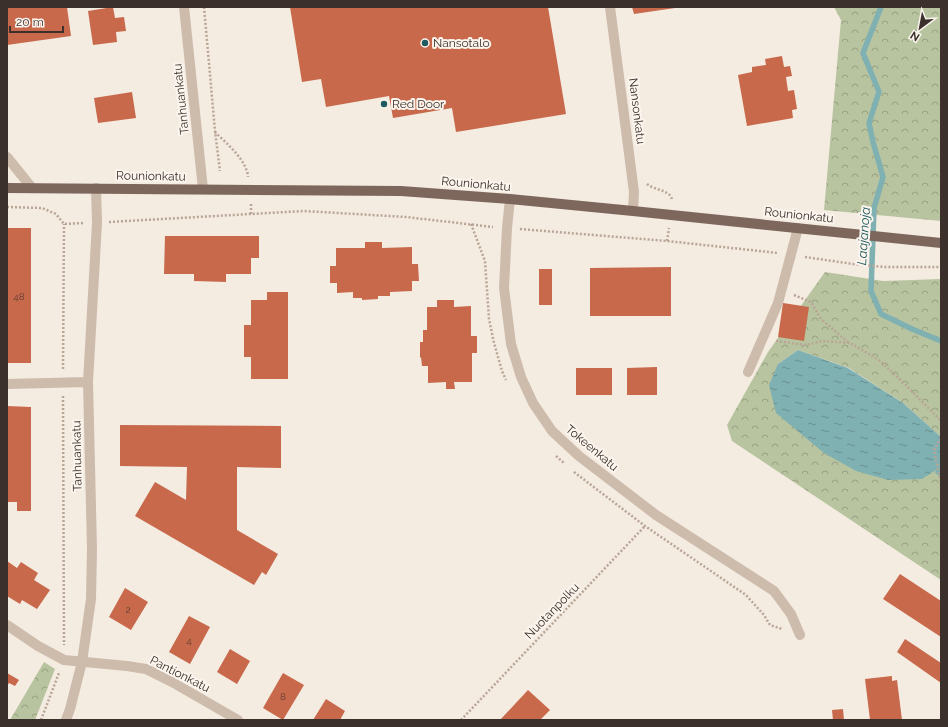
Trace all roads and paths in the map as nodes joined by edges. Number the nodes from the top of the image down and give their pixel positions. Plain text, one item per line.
1 (184, 7) edge
2 (204, 7) edge
3 (611, 11) edge
4 (215, 131) junction
5 (7, 157) edge
6 (220, 171) dead end
7 (248, 173) dead end
8 (646, 182) dead end
9 (7, 188) edge
10 (32, 188) junction
11 (96, 188) junction
12 (203, 189) junction
13 (510, 199) junction
14 (7, 207) edge
15 (633, 211) junction
16 (671, 215) junction
17 (97, 223) junction
18 (64, 224) junction
19 (507, 228) junction
20 (798, 228) junction
21 (667, 241) junction
22 (941, 243) edge
23 (791, 254) junction
24 (941, 267) edge
25 (782, 290) junction
26 (762, 339) junction
27 (850, 343) junction
28 (748, 372) dead end
29 (88, 382) junction
30 (63, 383) junction
31 (7, 384) edge
32 (941, 421) edge
33 (941, 438) edge
34 (941, 484) edge
35 (656, 515) junction
36 (7, 625) edge
37 (800, 635) dead end
38 (64, 660) junction
39 (82, 662) junction
40 (41, 720) edge
41 (66, 720) edge
42 (238, 720) edge
43 (461, 720) edge

1 - 12 street, Tanhuankatu
2 - 4 path
3 - 15 street, Nansonkatu
4 - 6 path
4 - 7 path
5 - 10 street
8 - 16 path
9 - 10 main road, Rounionkatu
10 - 11 main road, Rounionkatu
11 - 12 main road, Rounionkatu
11 - 17 street, Tanhuankatu
12 - 13 main road, Rounionkatu
13 - 15 main road, Rounionkatu
13 - 19 street, Tokeenkatu
14 - 18 path
15 - 16 main road, Rounionkatu
16 - 20 main road, Rounionkatu
16 - 21 path
17 - 18 path
17 - 19 path
17 - 29 street, Tanhuankatu
18 - 30 path
19 - 21 path
19 - 35 street, Tokeenkatu
20 - 22 main road, Rounionkatu
20 - 23 street
21 - 23 path
23 - 24 path
23 - 25 street
25 - 26 street
25 - 27 path
26 - 27 path
26 - 28 street
27 - 32 path
29 - 30 street
29 - 39 street, Tanhuankatu
30 - 31 street
30 - 38 path
33 - 34 path
35 - 37 street, Tokeenkatu
35 - 43 path, Nuotanpolku
36 - 38 street
38 - 39 street, Pantionkatu
38 - 40 path
39 - 41 street, Tanhuankatu
39 - 42 street, Pantionkatu

